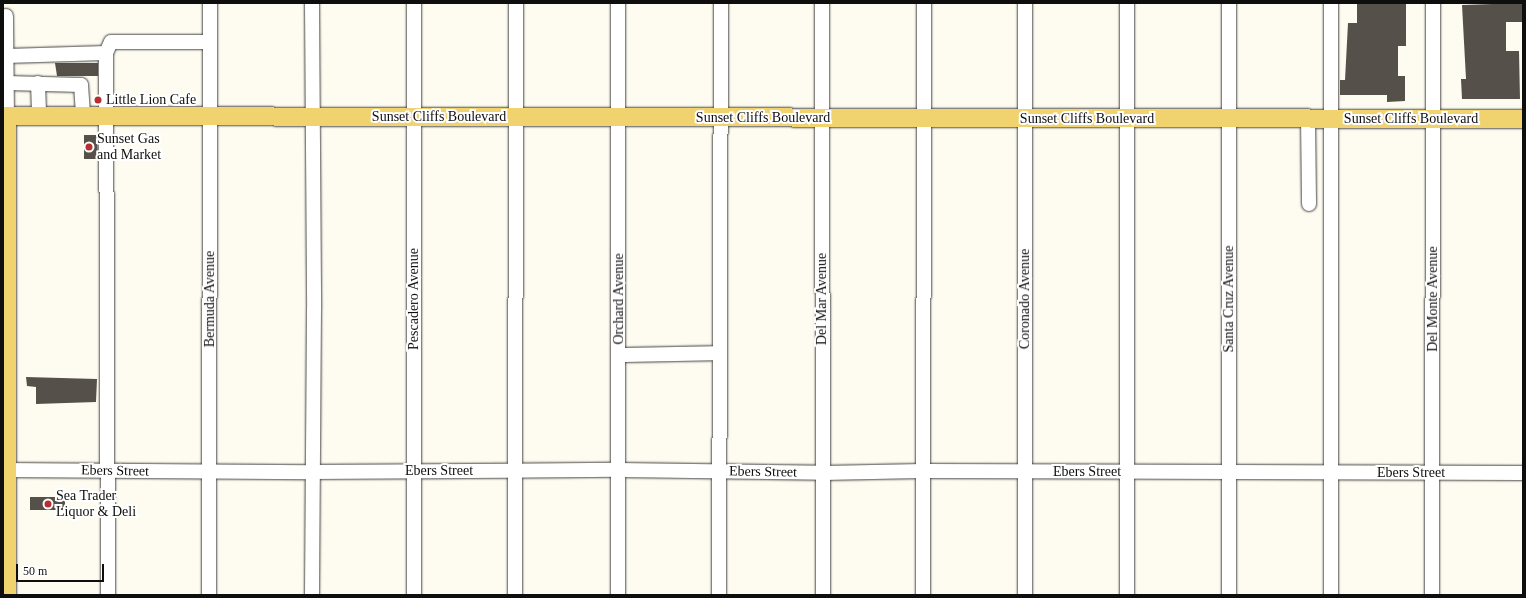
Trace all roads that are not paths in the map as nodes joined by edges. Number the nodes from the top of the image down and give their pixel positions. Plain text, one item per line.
1 (210, 3) edge
2 (312, 3) edge
3 (414, 3) edge
4 (516, 3) edge
5 (618, 3) edge
6 (720, 3) edge
7 (822, 3) edge
8 (924, 3) edge
9 (1025, 3) edge
10 (1127, 3) edge
11 (1229, 3) edge
12 (1331, 3) edge
13 (1433, 3) edge
14 (6, 16) dead end
15 (210, 42) junction
16 (106, 53) junction
17 (6, 56) junction
18 (7, 83) junction
19 (38, 83) junction
20 (108, 115) junction
21 (210, 115) junction
22 (5, 116) edge
23 (39, 116) junction
24 (82, 116) junction
25 (313, 116) junction
26 (415, 117) junction
27 (515, 117) junction
28 (619, 118) junction
29 (721, 118) junction
30 (821, 118) junction
31 (924, 118) junction
32 (1332, 118) junction
33 (1025, 119) junction
34 (1128, 119) junction
35 (1229, 119) junction
36 (1308, 119) junction
37 (1433, 119) junction
38 (1523, 119) edge
39 (1309, 204) dead end
40 (5, 232) edge
41 (719, 353) junction
42 (619, 355) junction
43 (4, 417) edge
44 (4, 470) edge
45 (618, 470) junction
46 (413, 471) junction
47 (515, 471) junction
48 (922, 471) junction
49 (108, 472) junction
50 (209, 472) junction
51 (312, 472) junction
52 (720, 472) junction
53 (1025, 472) junction
54 (1128, 472) junction
55 (823, 473) junction
56 (1228, 473) junction
57 (1331, 473) junction
58 (1432, 473) junction
59 (1523, 473) edge
60 (7, 595) edge
61 (108, 595) edge
62 (209, 595) edge
63 (312, 595) edge
64 (414, 595) edge
65 (516, 595) edge
66 (618, 595) edge
67 (719, 595) edge
68 (823, 595) edge
69 (923, 595) edge
70 (1025, 595) edge
71 (1127, 595) edge
72 (1230, 595) edge
73 (1331, 595) edge
74 (1432, 595) edge

1 - 15 street, Bermuda Avenue
2 - 25 street
3 - 26 street, Pescadero Avenue
4 - 27 street
5 - 28 street, Orchard Avenue
6 - 29 street
7 - 30 street, Del Mar Avenue
8 - 31 street
9 - 33 street, Coronado Avenue
10 - 34 street
11 - 35 street, Santa Cruz Avenue
12 - 32 street
13 - 37 street, Del Monte Avenue
14 - 17 street
15 - 16 street
15 - 21 street, Bermuda Avenue
16 - 17 street
16 - 20 street
17 - 18 street
18 - 19 street
18 - 22 street
19 - 23 street
19 - 24 street
20 - 21 main road, Sunset Cliffs Boulevard
20 - 24 main road, Sunset Cliffs Boulevard
20 - 49 street
21 - 25 main road, Sunset Cliffs Boulevard
21 - 50 street, Bermuda Avenue
22 - 23 main road, Sunset Cliffs Boulevard
22 - 40 main road
23 - 24 main road, Sunset Cliffs Boulevard
25 - 26 main road, Sunset Cliffs Boulevard
25 - 51 street
26 - 27 main road, Sunset Cliffs Boulevard
26 - 46 street, Pescadero Avenue
27 - 28 main road, Sunset Cliffs Boulevard
27 - 47 street
28 - 29 main road, Sunset Cliffs Boulevard
28 - 42 street, Orchard Avenue
29 - 30 main road, Sunset Cliffs Boulevard
29 - 41 street
30 - 31 main road, Sunset Cliffs Boulevard
30 - 55 street, Del Mar Avenue
31 - 33 main road, Sunset Cliffs Boulevard
31 - 48 street
32 - 36 main road, Sunset Cliffs Boulevard
32 - 37 main road, Sunset Cliffs Boulevard
32 - 57 street
33 - 34 main road, Sunset Cliffs Boulevard
33 - 53 street, Coronado Avenue
34 - 35 main road, Sunset Cliffs Boulevard
34 - 54 street
35 - 36 main road, Sunset Cliffs Boulevard
35 - 56 street, Santa Cruz Avenue
36 - 39 street
37 - 38 main road, Sunset Cliffs Boulevard
37 - 58 street, Del Monte Avenue
40 - 43 main road
41 - 42 street
41 - 52 street
42 - 45 street, Orchard Avenue
43 - 44 main road
44 - 49 street, Ebers Street
44 - 60 main road
45 - 47 street, Ebers Street
45 - 52 street, Ebers Street
45 - 66 street, Orchard Avenue
46 - 47 street, Ebers Street
46 - 51 street, Ebers Street
46 - 64 street, Pescadero Avenue
47 - 65 street
48 - 53 street, Ebers Street
48 - 55 street, Ebers Street
48 - 69 street
49 - 50 street, Ebers Street
49 - 61 street
50 - 51 street, Ebers Street
50 - 62 street, Bermuda Avenue
51 - 63 street
52 - 55 street, Ebers Street
52 - 67 street
53 - 54 street, Ebers Street
53 - 70 street, Coronado Avenue
54 - 56 street, Ebers Street
54 - 71 street
55 - 68 street, Del Mar Avenue
56 - 57 street, Ebers Street
56 - 72 street, Santa Cruz Avenue
57 - 58 street, Ebers Street
57 - 73 street
58 - 59 street, Ebers Street
58 - 74 street, Del Monte Avenue

